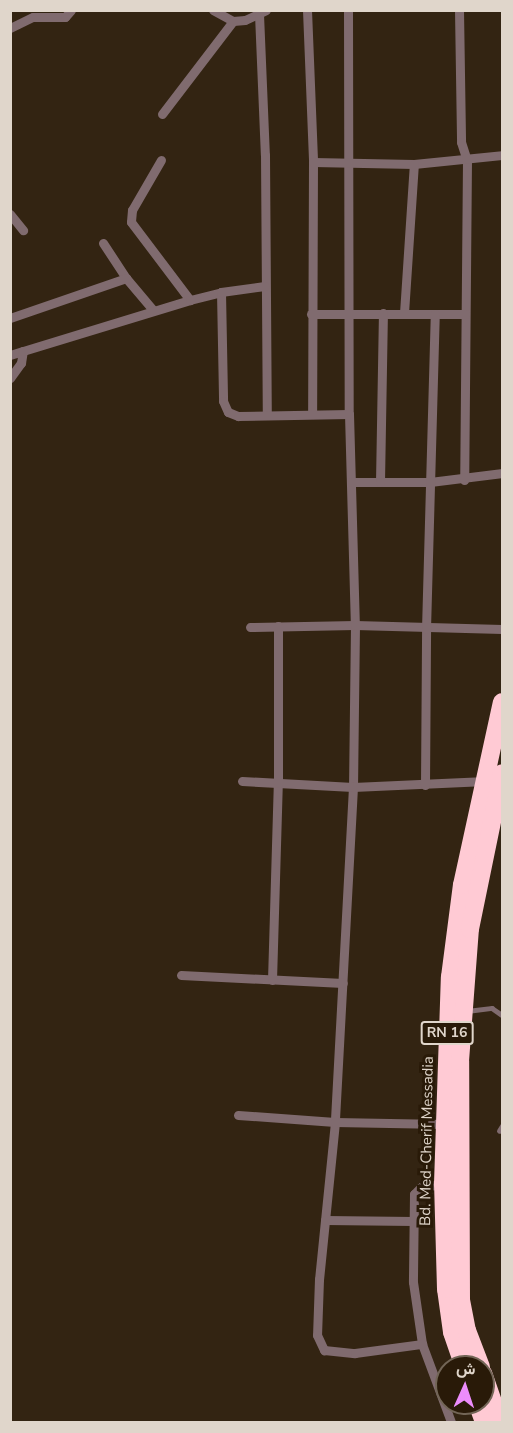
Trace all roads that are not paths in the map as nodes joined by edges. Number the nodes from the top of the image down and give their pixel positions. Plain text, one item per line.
1 (71, 10) edge
2 (213, 10) edge
3 (307, 10) edge
4 (348, 10) edge
5 (459, 10) edge
6 (263, 12) edge
7 (243, 15) edge
8 (233, 21) junction
9 (10, 28) edge
10 (162, 114) dead end
11 (502, 155) edge
12 (160, 160) dead end
13 (467, 160) junction
14 (313, 162) junction
15 (349, 164) junction
16 (414, 164) junction
17 (10, 214) edge
18 (23, 230) dead end
19 (103, 243) dead end
20 (126, 278) junction
21 (265, 286) junction
22 (221, 292) junction
23 (190, 300) junction
24 (153, 310) junction
25 (404, 313) junction
26 (311, 314) junction
27 (350, 314) junction
28 (382, 314) junction
29 (435, 314) junction
30 (465, 314) junction
31 (10, 318) edge
32 (23, 351) junction
33 (10, 355) edge
34 (10, 378) edge
35 (312, 414) junction
36 (349, 414) junction
37 (267, 415) junction
38 (502, 473) edge
39 (464, 480) junction
40 (352, 482) junction
41 (380, 482) junction
42 (430, 482) junction
43 (355, 625) junction
44 (278, 626) junction
45 (250, 627) dead end
46 (426, 629) junction
47 (502, 629) edge
48 (502, 702) edge
49 (496, 779) edge
50 (242, 781) dead end
51 (278, 783) junction
52 (425, 785) junction
53 (353, 786) junction
54 (181, 975) dead end
55 (272, 980) junction
56 (343, 983) junction
57 (462, 1011) junction
58 (502, 1015) edge
59 (238, 1115) dead end
60 (336, 1122) junction
61 (444, 1124) junction
62 (502, 1126) edge
63 (499, 1131) dead end
64 (442, 1184) junction
65 (325, 1220) junction
66 (413, 1221) junction
67 (422, 1344) junction
68 (460, 1355) edge
69 (476, 1355) edge
70 (495, 1408) edge
71 (451, 1422) edge
72 (500, 1422) edge

1 - 9 street
2 - 8 street
3 - 14 street
4 - 15 street
5 - 13 street
6 - 7 street
6 - 21 street
7 - 8 street
8 - 10 street
11 - 13 street
12 - 23 street
13 - 16 street
13 - 30 street
14 - 15 street
14 - 26 street
15 - 16 street
15 - 27 street
16 - 25 street
17 - 18 street
19 - 20 street
20 - 24 street
20 - 31 street
21 - 22 street
21 - 37 street
22 - 23 street
22 - 37 street
23 - 24 street
24 - 32 street
25 - 28 street
25 - 29 street
26 - 27 street
26 - 35 street
27 - 28 street
27 - 36 street
28 - 41 street
29 - 30 street
29 - 42 street
30 - 39 street
32 - 33 street
32 - 34 street
35 - 36 street
35 - 37 street
36 - 40 street
38 - 39 street
39 - 42 street
40 - 41 street
40 - 43 street
41 - 42 street
42 - 46 street
43 - 44 street
43 - 46 street
43 - 53 street
44 - 45 street
44 - 51 street
46 - 47 street
46 - 52 street
48 - 49 highway, Bd. Med-Cherif Messadia / RN 16
49 - 52 street
49 - 57 highway, Bd. Med-Cherif Messadia / RN 16
49 - 61 highway, Bd. Med-Cherif Messadia / RN 16
50 - 51 street
51 - 53 street
51 - 55 street
52 - 53 street
53 - 56 street
54 - 55 street
55 - 56 street
56 - 60 street
57 - 58 lane
57 - 69 highway, Bd. Med-Cherif Messadia / RN 16
59 - 60 street
60 - 61 street
60 - 65 street
61 - 64 highway, Bd. Med-Cherif Messadia / RN 16
62 - 63 lane
64 - 66 street
64 - 68 highway, Bd. Med-Cherif Messadia / RN 16
65 - 66 street
65 - 67 street
66 - 67 street
67 - 71 street
70 - 72 highway

